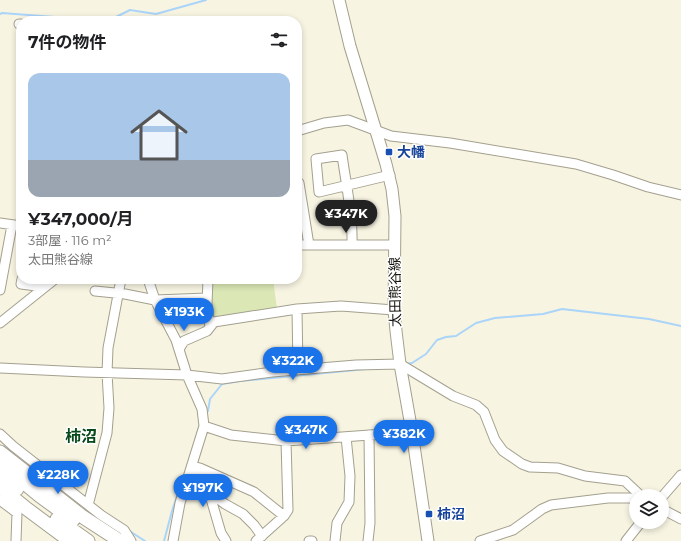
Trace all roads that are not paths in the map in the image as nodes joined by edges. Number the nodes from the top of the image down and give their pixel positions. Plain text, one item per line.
1 (339, 0) edge
2 (302, 130) edge
3 (376, 131) junction
4 (390, 175) junction
5 (346, 186) junction
6 (319, 192) junction
7 (302, 195) edge
8 (681, 195) edge
9 (302, 201) edge
10 (0, 223) edge
11 (16, 225) edge
12 (16, 228) edge
13 (302, 245) edge
14 (309, 245) junction
15 (352, 245) junction
16 (394, 245) junction
17 (2, 266) edge
18 (21, 284) edge
19 (48, 284) edge
20 (120, 284) edge
21 (150, 284) edge
22 (208, 284) edge
23 (44, 287) junction
24 (0, 290) edge
25 (95, 291) dead end
26 (119, 293) junction
27 (207, 298) junction
28 (155, 300) junction
29 (297, 309) junction
30 (394, 310) junction
31 (0, 323) edge
32 (210, 327) junction
33 (179, 349) junction
34 (400, 364) junction
35 (0, 368) edge
36 (298, 370) junction
37 (107, 373) junction
38 (187, 375) junction
39 (204, 426) junction
40 (412, 432) junction
41 (0, 434) edge
42 (369, 436) junction
43 (346, 437) junction
44 (286, 441) junction
45 (0, 452) edge
46 (0, 463) edge
47 (192, 466) junction
48 (681, 474) edge
49 (0, 475) edge
50 (0, 487) edge
51 (633, 489) edge
52 (669, 489) edge
53 (209, 492) junction
54 (629, 498) edge
55 (0, 500) edge
56 (88, 505) junction
57 (669, 513) edge
58 (284, 516) junction
59 (681, 519) edge
60 (635, 529) edge
61 (259, 538) edge
62 (227, 540) edge
63 (16, 541) edge
64 (70, 541) edge
65 (88, 541) edge
66 (104, 541) edge
67 (120, 541) edge
68 (131, 541) edge
69 (174, 541) edge
70 (335, 541) edge
71 (368, 541) edge
72 (428, 541) edge
73 (480, 541) edge
74 (626, 541) edge

1 - 3 main road, 太田熊谷線
2 - 3 street
3 - 4 main road, 太田熊谷線
3 - 8 street
4 - 5 street
4 - 16 main road, 太田熊谷線
5 - 6 street
5 - 6 street
5 - 15 street
6 - 7 street
9 - 14 street
10 - 11 street
12 - 17 street
13 - 14 street
14 - 15 street
15 - 16 street
16 - 30 main road, 太田熊谷線
17 - 24 street
18 - 23 street
19 - 23 street
20 - 26 street
21 - 28 street
22 - 27 street
23 - 31 street
25 - 26 street
26 - 28 street
26 - 37 street
27 - 28 street
27 - 32 street
28 - 33 street
29 - 30 street
29 - 32 street
29 - 36 street
30 - 34 main road, 太田熊谷線
32 - 33 street
33 - 38 street
34 - 36 street
34 - 40 main road, 太田熊谷線
34 - 51 street
35 - 37 street
36 - 38 street
37 - 38 street
37 - 56 street
38 - 39 street
39 - 44 street
39 - 47 street
40 - 42 street
40 - 72 main road, 太田熊谷線
41 - 56 street
42 - 43 street
42 - 71 street
43 - 44 street
43 - 70 street
44 - 58 street
45 - 67 highway
46 - 66 highway
47 - 53 street
47 - 58 street
47 - 69 street
48 - 52 street
49 - 65 highway
50 - 64 highway
53 - 61 street
53 - 62 street
54 - 73 street
55 - 63 street
56 - 68 street
57 - 59 street
58 - 61 street
60 - 74 street

